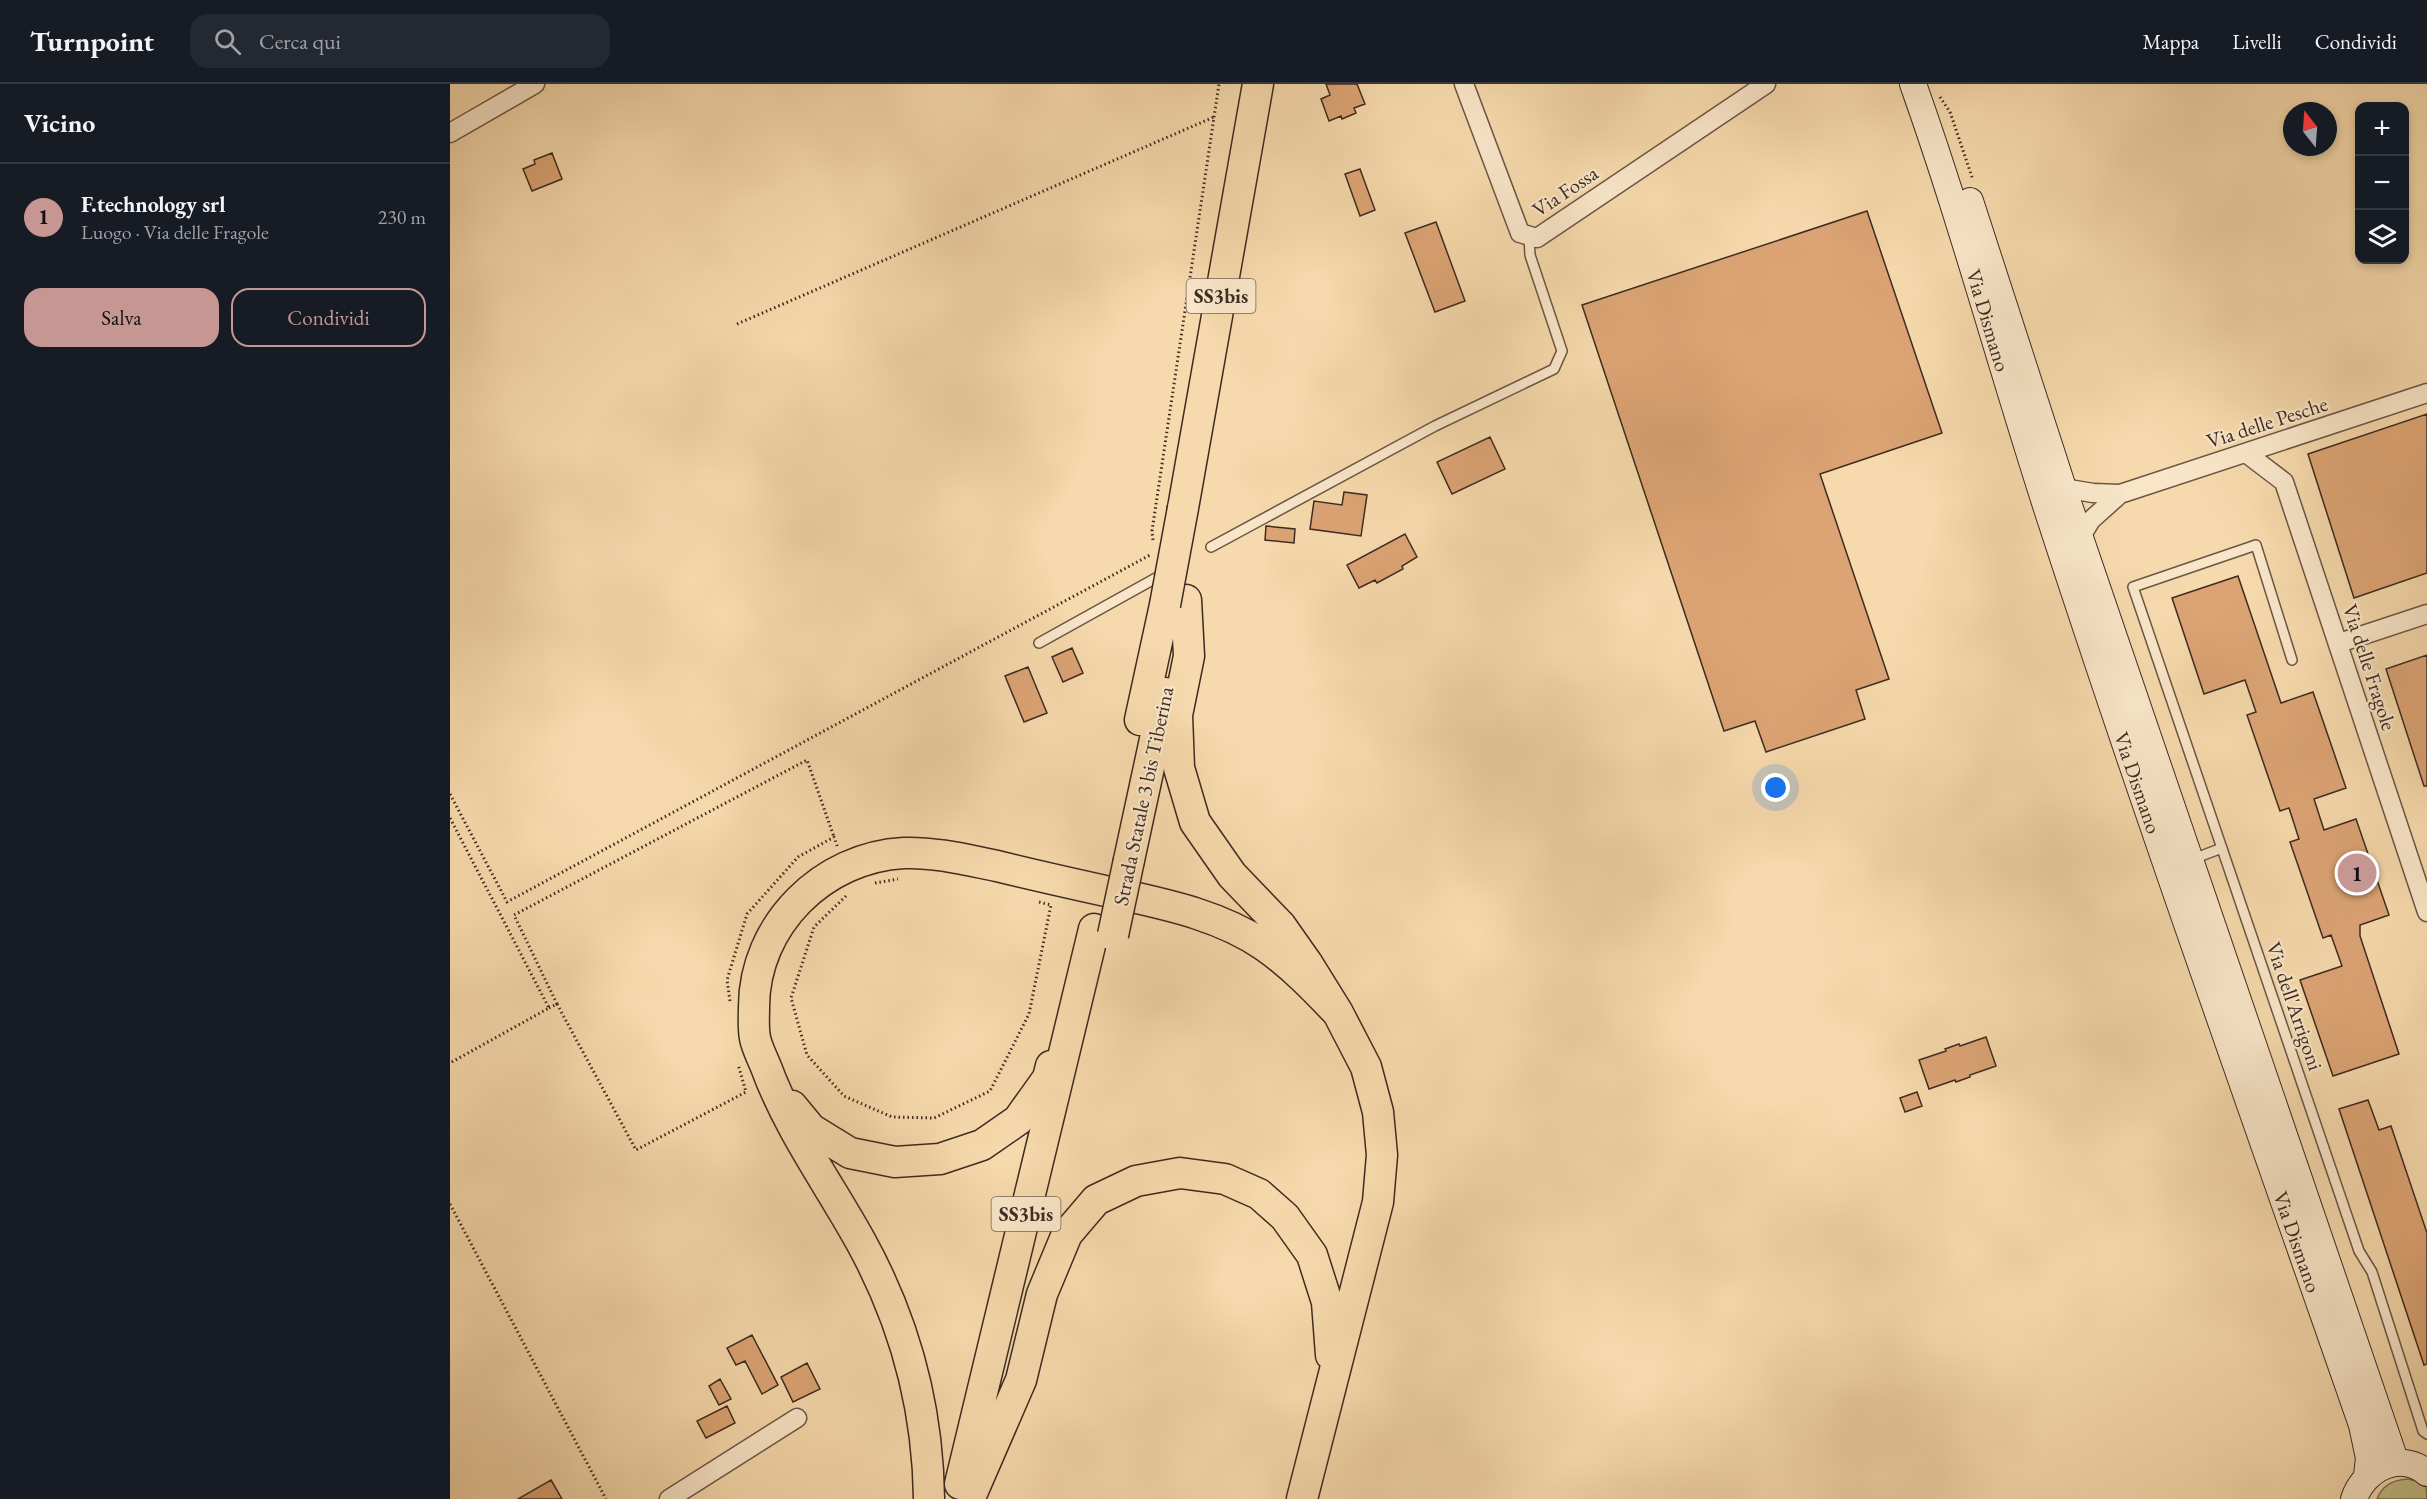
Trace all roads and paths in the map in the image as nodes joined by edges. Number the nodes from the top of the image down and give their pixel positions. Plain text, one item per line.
1 (535, 84) edge
2 (1219, 84) edge
3 (1258, 84) edge
4 (1278, 84) edge
5 (1464, 84) edge
6 (1766, 84) edge
7 (1913, 84) edge
8 (1932, 84) edge
9 (1214, 117) junction
10 (450, 133) edge
11 (1529, 236) junction
12 (737, 324) dead end
13 (2427, 393) edge
14 (2246, 453) junction
15 (2063, 488) junction
16 (2120, 494) junction
17 (1193, 505) junction
18 (2080, 538) junction
19 (1153, 542) dead end
20 (1211, 547) dead end
21 (1169, 594) junction
22 (2427, 614) edge
23 (1039, 643) dead end
24 (2339, 643) junction
25 (2292, 660) dead end
26 (450, 794) edge
27 (450, 818) edge
28 (834, 837) junction
29 (2222, 848) junction
30 (2179, 864) junction
31 (846, 868) junction
32 (903, 878) dead end
33 (874, 884) dead end
34 (1031, 899) dead end
35 (2427, 912) edge
36 (1103, 932) junction
37 (557, 1004) junction
38 (730, 1004) dead end
39 (549, 1008) junction
40 (1338, 1013) junction
41 (737, 1062) dead end
42 (450, 1063) edge
43 (772, 1084) junction
44 (450, 1204) edge
45 (1334, 1379) junction
46 (797, 1418) dead end
47 (2427, 1434) edge
48 (2396, 1463) junction
49 (2427, 1473) edge
50 (2367, 1476) junction
51 (966, 1497) edge
52 (606, 1499) edge
53 (669, 1499) edge
54 (929, 1499) edge
55 (1302, 1499) edge
56 (2354, 1499) edge

1 - 10 street
2 - 9 path
3 - 17 highway, Strada Statale 3 bis Tiberina / SS3bis
4 - 17 highway, Strada Statale 3 bis Tiberina / SS3bis
5 - 11 street, Via Fossa
6 - 11 street, Via Fossa
7 - 30 main road, Via Dismano
8 - 15 main road, Via Dismano
9 - 12 path
9 - 19 path
11 - 20 lane
13 - 14 street, Via delle Pesche
14 - 16 street, Via delle Pesche
14 - 24 street, Via delle Fragole
15 - 16 street, Via delle Pesche
15 - 18 main road, Via Dismano
16 - 18 street, Via delle Pesche
17 - 21 highway, Strada Statale 3 bis Tiberina / SS3bis, bridge
18 - 30 main road, Via Dismano
21 - 23 lane
21 - 26 path
21 - 36 highway, Strada Statale 3 bis Tiberina / SS3bis, bridge
21 - 40 highway
22 - 24 street
24 - 35 street, Via delle Fragole
25 - 29 lane, Via dell'Arrigoni
27 - 39 path
28 - 31 path
28 - 37 path
28 - 38 path
29 - 30 lane
29 - 47 lane, Via dell'Arrigoni
30 - 48 main road, Via Dismano
30 - 50 main road, Via Dismano
31 - 34 path
31 - 40 highway
31 - 43 highway
32 - 33 path
36 - 43 highway
36 - 51 highway, Strada Statale 3 bis Tiberina / SS3bis
37 - 39 path
37 - 41 path
39 - 42 path
40 - 45 highway
43 - 54 highway
44 - 52 path
45 - 51 highway
45 - 55 highway
46 - 53 street
48 - 49 main road
48 - 50 main road
50 - 56 main road

